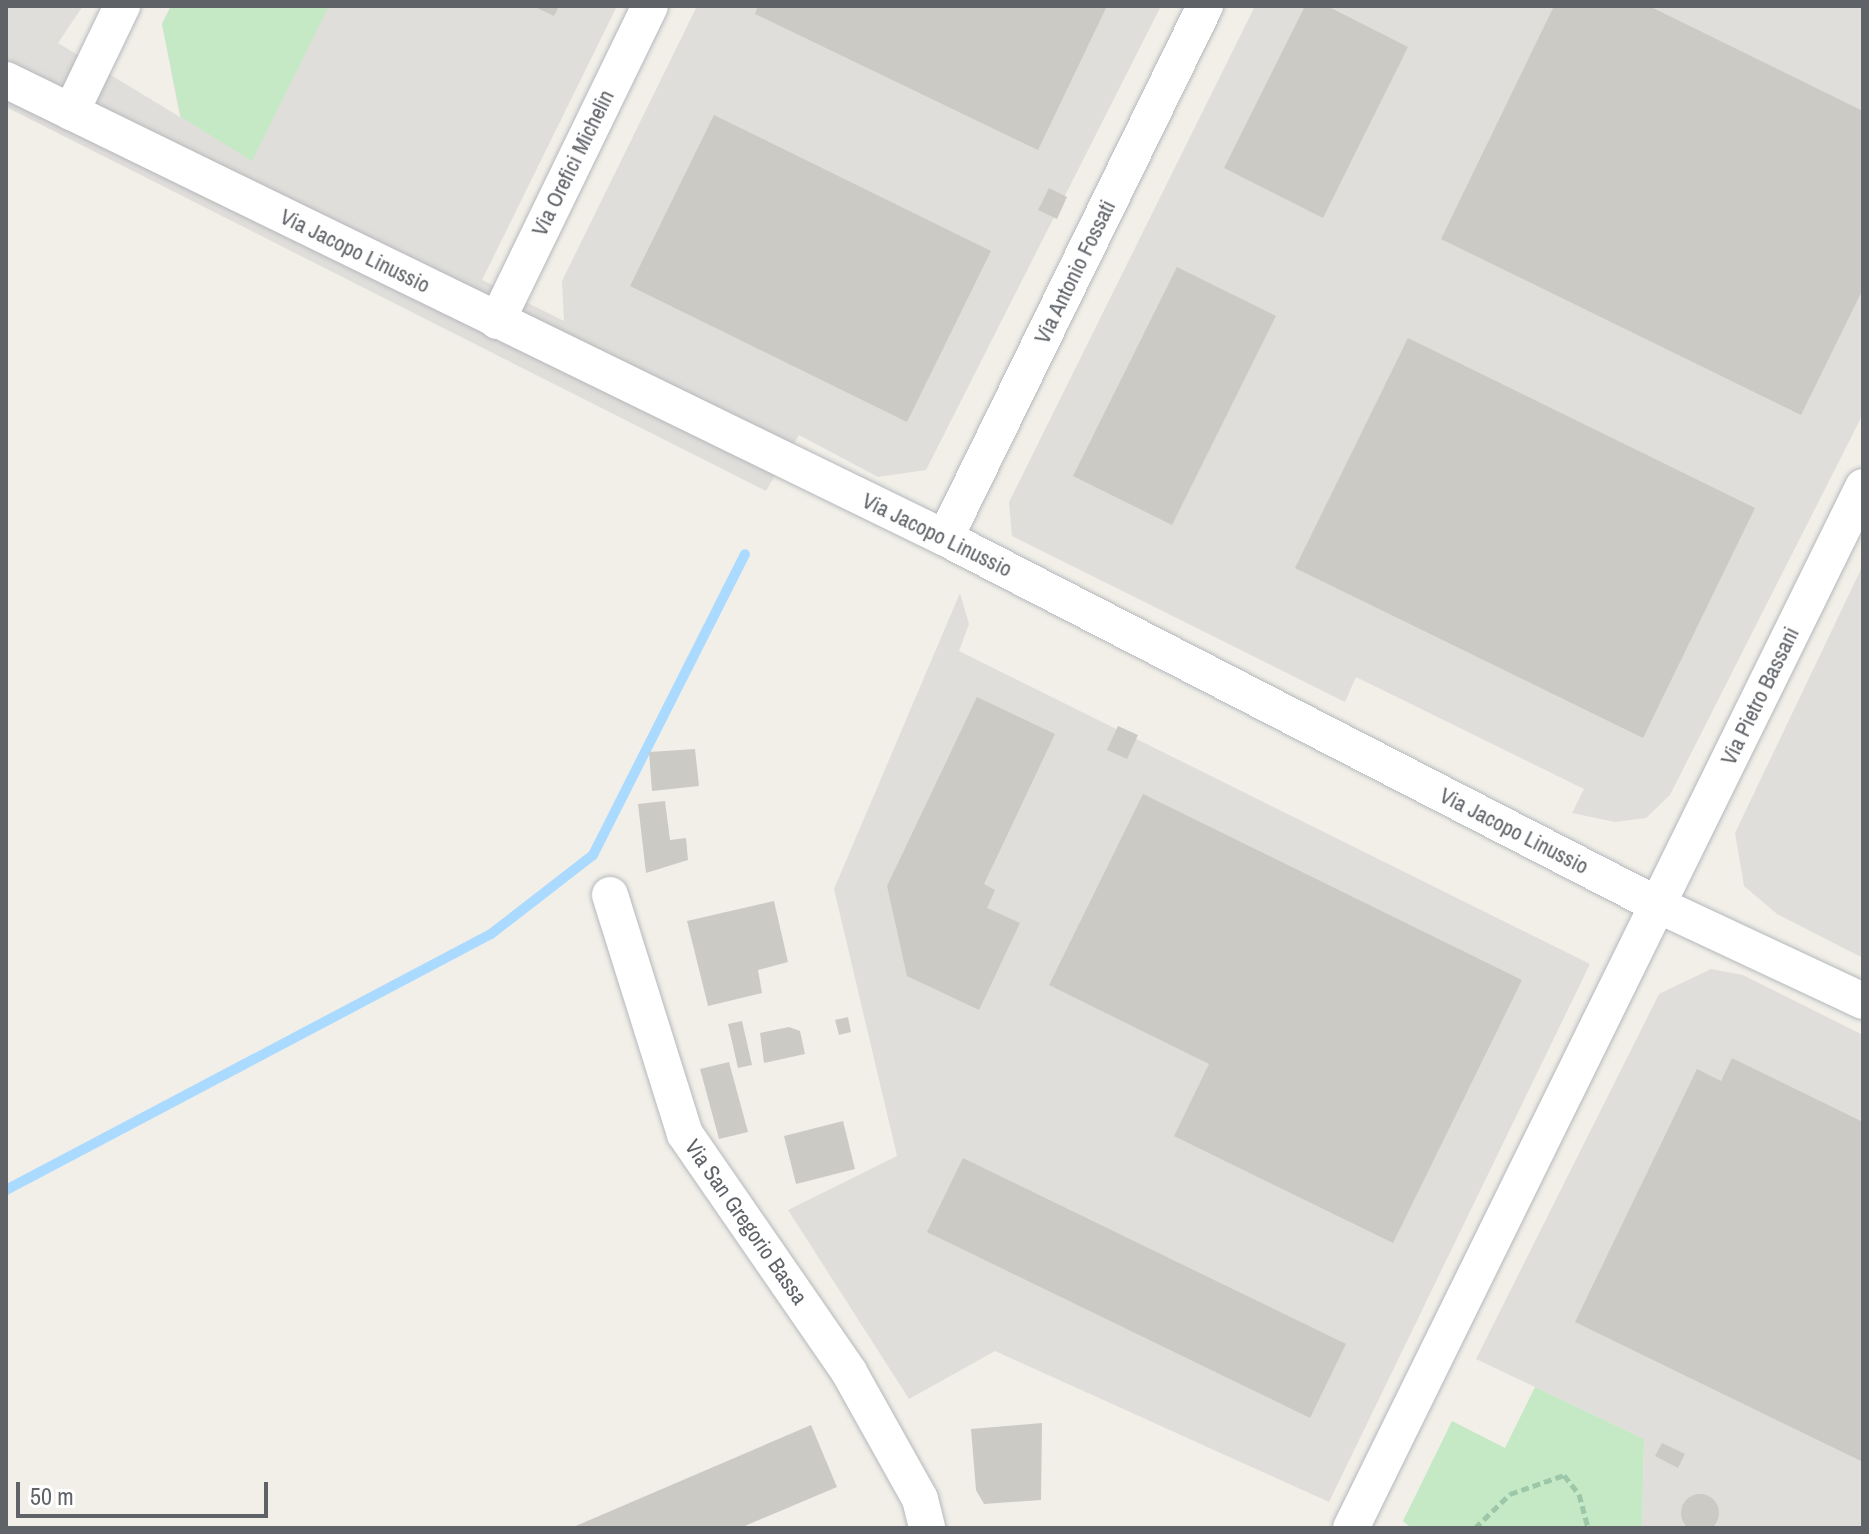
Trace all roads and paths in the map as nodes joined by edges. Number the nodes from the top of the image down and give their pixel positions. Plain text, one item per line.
1 (122, 6) edge
2 (650, 6) edge
3 (1205, 6) edge
4 (6, 80) edge
5 (71, 112) junction
6 (497, 321) junction
7 (1863, 487) edge
8 (945, 538) junction
9 (610, 895) dead end
10 (1658, 905) junction
11 (1863, 1001) edge
12 (927, 1528) edge
13 (1351, 1528) edge
14 (1475, 1528) edge
15 (1588, 1528) edge

1 - 5 street
2 - 6 street, Via Orefici Michelin
3 - 8 street, Via Antonio Fossati
4 - 5 street, Via Jacopo Linussio
5 - 6 street, Via Jacopo Linussio
6 - 8 street, Via Jacopo Linussio
7 - 10 street, Via Pietro Bassani
8 - 10 street, Via Jacopo Linussio
9 - 12 street, Via San Gregorio Bassa
10 - 11 street, Via Jacopo Linussio
10 - 13 street, Via Pietro Bassani
14 - 15 path

